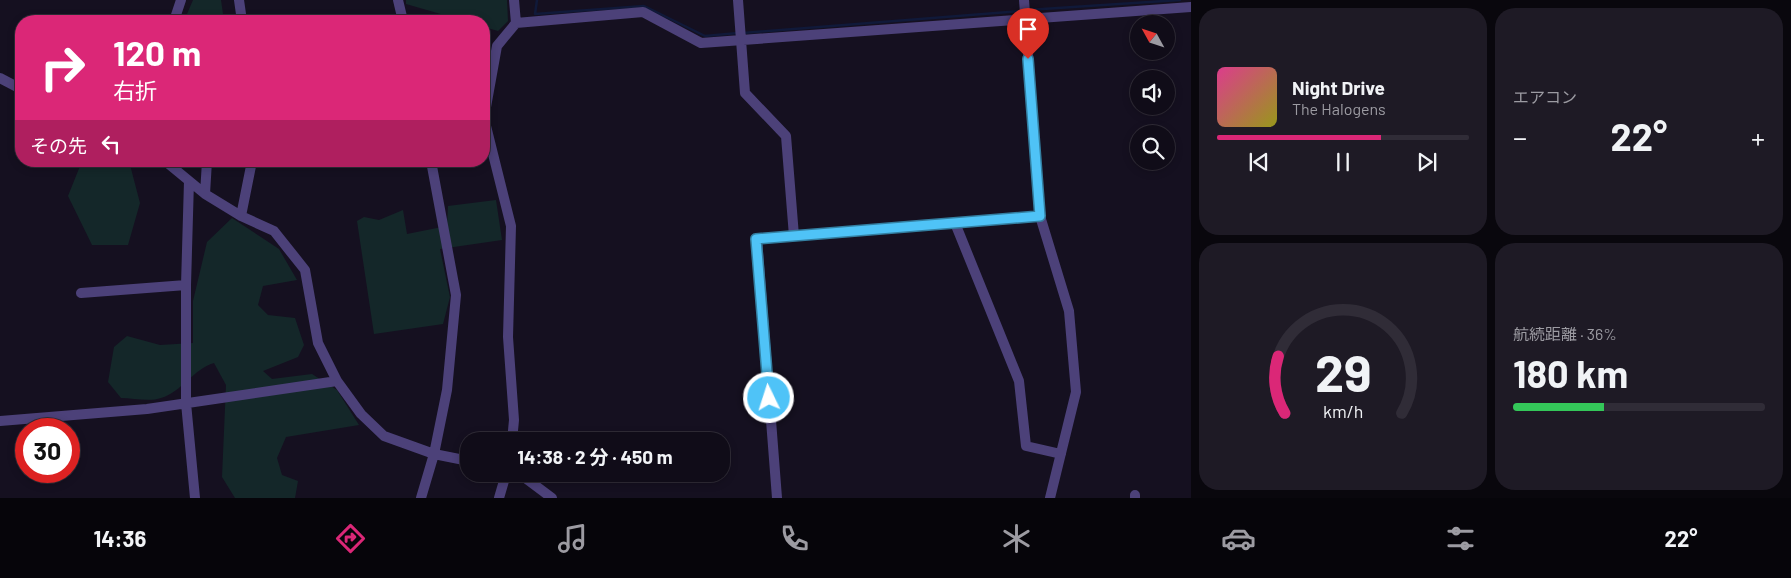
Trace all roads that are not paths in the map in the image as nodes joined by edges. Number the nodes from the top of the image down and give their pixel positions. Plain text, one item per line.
1 (181, 0) edge
2 (239, 0) edge
3 (398, 0) edge
4 (514, 0) edge
5 (738, 0) edge
6 (1024, 3) edge
7 (1191, 7) edge
8 (176, 15) edge
9 (241, 15) edge
10 (402, 15) edge
11 (1026, 20) junction
12 (516, 23) junction
13 (742, 42) junction
14 (0, 78) edge
15 (490, 85) edge
16 (15, 86) edge
17 (490, 142) edge
18 (172, 167) edge
19 (207, 167) edge
20 (251, 167) edge
21 (433, 167) edge
22 (189, 181) junction
23 (205, 194) junction
24 (240, 216) junction
25 (1040, 216) junction
26 (955, 223) junction
27 (794, 236) junction
28 (186, 285) junction
29 (81, 293) dead end
30 (337, 380) junction
31 (186, 403) junction
32 (0, 421) edge
33 (513, 432) edge
34 (434, 454) junction
35 (1061, 454) junction
36 (460, 458) edge
37 (504, 482) edge
38 (531, 482) edge
39 (195, 498) edge
40 (421, 498) edge
41 (499, 498) edge
42 (552, 498) edge
43 (777, 498) edge
44 (1050, 498) edge

1 - 8 street
2 - 9 street
3 - 10 street
4 - 12 street
5 - 13 street
6 - 11 street
7 - 11 street
11 - 13 street
11 - 25 street
12 - 13 street
12 - 15 street
13 - 27 street
14 - 16 street
17 - 33 street
18 - 22 street
19 - 23 street
20 - 24 street
21 - 34 street
22 - 23 street
22 - 28 street
23 - 24 street
24 - 30 street
25 - 26 street
25 - 35 street
26 - 27 street
26 - 35 street
27 - 43 street
28 - 29 street
28 - 31 street
30 - 31 street
30 - 34 street
31 - 32 street
31 - 39 street
34 - 36 street
34 - 40 street
35 - 44 street
37 - 41 street
38 - 42 street

